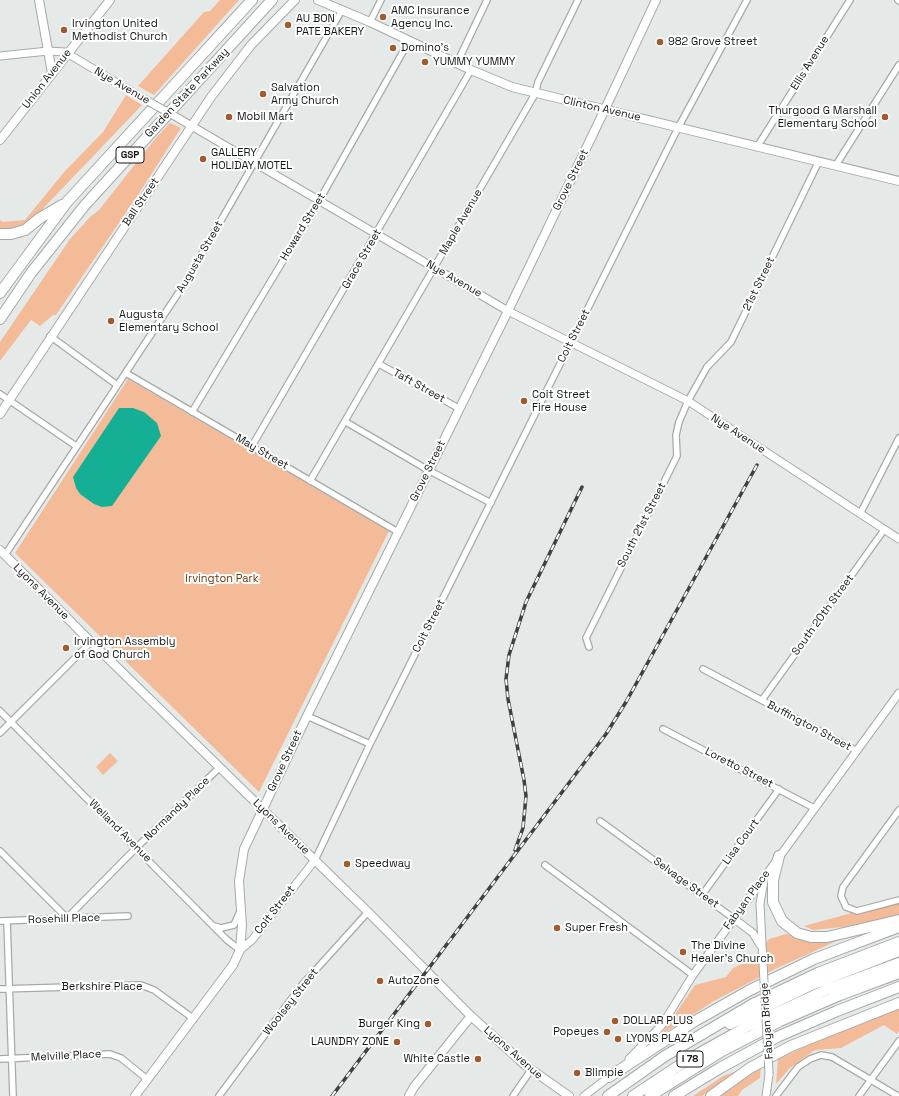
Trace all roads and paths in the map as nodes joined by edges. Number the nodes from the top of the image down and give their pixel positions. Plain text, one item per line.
1 (39, 0) edge
2 (110, 0) edge
3 (252, 0) edge
4 (272, 0) edge
5 (295, 0) edge
6 (318, 0) edge
7 (381, 0) edge
8 (487, 0) edge
9 (578, 0) edge
10 (656, 0) edge
11 (747, 0) edge
12 (850, 0) edge
13 (342, 10) junction
14 (370, 22) junction
15 (409, 41) junction
16 (48, 51) junction
17 (68, 54) junction
18 (0, 56) edge
19 (457, 63) junction
20 (899, 65) edge
21 (471, 70) junction
22 (52, 73) junction
23 (535, 94) junction
24 (605, 109) junction
25 (192, 126) junction
26 (678, 128) junction
27 (0, 140) edge
28 (757, 147) junction
29 (819, 161) junction
30 (254, 163) junction
31 (836, 165) junction
32 (899, 181) edge
33 (319, 201) junction
34 (67, 202) junction
35 (0, 234) edge
36 (376, 234) junction
37 (435, 268) junction
38 (0, 293) edge
39 (508, 311) junction
40 (0, 319) edge
41 (50, 336) junction
42 (571, 342) junction
43 (379, 364) junction
44 (126, 372) junction
45 (117, 385) junction
46 (0, 394) edge
47 (8, 401) junction
48 (688, 401) junction
49 (460, 409) junction
50 (192, 412) junction
51 (0, 414) edge
52 (346, 422) junction
53 (899, 438) edge
54 (76, 446) junction
55 (252, 446) junction
56 (428, 470) junction
57 (310, 481) junction
58 (491, 503) junction
59 (860, 514) junction
60 (884, 530) junction
61 (398, 532) junction
62 (899, 539) edge
63 (2, 553) edge
64 (91, 642) junction
65 (589, 647) dead end
66 (703, 669) dead end
67 (899, 693) edge
68 (762, 700) junction
69 (0, 711) edge
70 (307, 716) junction
71 (11, 722) junction
72 (663, 728) dead end
73 (0, 733) edge
74 (370, 744) junction
75 (857, 751) junction
76 (219, 768) junction
77 (779, 789) junction
78 (814, 808) junction
79 (262, 810) junction
80 (899, 810) edge
81 (600, 821) dead end
82 (137, 847) junction
83 (0, 851) edge
84 (779, 856) junction
85 (315, 860) junction
86 (545, 865) dead end
87 (768, 872) junction
88 (702, 895) junction
89 (899, 900) edge
90 (241, 909) junction
91 (368, 912) junction
92 (128, 916) dead end
93 (67, 918) junction
94 (733, 918) junction
95 (899, 920) edge
96 (0, 921) edge
97 (7, 921) junction
98 (212, 925) junction
99 (899, 927) edge
100 (899, 942) edge
101 (240, 950) junction
102 (899, 951) edge
103 (762, 953) junction
104 (899, 963) edge
105 (899, 973) edge
106 (693, 975) junction
107 (899, 987) edge
108 (0, 988) edge
109 (9, 988) junction
110 (899, 1003) edge
111 (471, 1016) junction
112 (194, 1019) junction
113 (899, 1041) edge
114 (11, 1058) junction
115 (0, 1059) edge
116 (646, 1068) junction
117 (531, 1070) junction
118 (609, 1077) junction
119 (148, 1080) junction
120 (871, 1080) junction
121 (13, 1096) edge
122 (135, 1096) edge
123 (219, 1096) edge
124 (409, 1096) edge
125 (513, 1096) edge
126 (569, 1096) edge
127 (584, 1096) edge
128 (608, 1096) edge
129 (633, 1096) edge
130 (650, 1096) edge
131 (674, 1096) edge
132 (711, 1096) edge
133 (766, 1096) edge
134 (776, 1096) edge
135 (859, 1096) edge
136 (898, 1096) edge

1 - 16 main road
2 - 17 main road, Union Avenue
3 - 34 highway, GSP
4 - 40 highway, Garden State Parkway / GSP
5 - 25 main road, Ball Street
6 - 13 main road, Clinton Avenue
7 - 14 street
8 - 19 street
9 - 23 street, Maple Avenue
10 - 24 main road, Grove Street
11 - 26 street, Coit Street
12 - 28 street, Ellis Avenue
13 - 14 main road, Clinton Avenue
13 - 30 street, Augusta Street
14 - 15 main road, Clinton Avenue
15 - 19 main road, Clinton Avenue
15 - 33 street, Howard Street
16 - 17 street, Nye Avenue
16 - 18 street, Nye Avenue
16 - 22 main road
17 - 22 main road, Union Avenue
17 - 25 street, Nye Avenue, bridge
19 - 21 main road, Clinton Avenue
20 - 31 street
21 - 23 main road, Clinton Avenue
21 - 36 street, Grace Street
22 - 27 main road, Union Avenue
23 - 24 main road, Clinton Avenue
23 - 37 street, Maple Avenue
24 - 26 main road, Clinton Avenue
24 - 39 main road, Grove Street
25 - 30 street, Nye Avenue
25 - 41 main road, Ball Street
26 - 28 main road, Clinton Avenue
26 - 42 street, Coit Street
28 - 29 main road, Clinton Avenue
29 - 31 main road, Clinton Avenue
29 - 48 street, 21st Street
30 - 33 street, Nye Avenue
30 - 44 street, Augusta Street
31 - 32 main road, Clinton Avenue
33 - 36 street, Nye Avenue
33 - 50 street, Howard Street
34 - 35 highway
34 - 38 highway, GSP
36 - 37 street, Nye Avenue
36 - 55 street, Grace Street
37 - 39 street, Nye Avenue
37 - 43 street, Maple Avenue
39 - 42 street, Nye Avenue
39 - 49 main road, Grove Street
41 - 45 street
41 - 47 main road, Ball Street
42 - 48 street, Nye Avenue
42 - 58 street, Coit Street
43 - 49 street, Taft Street
43 - 52 street, Maple Avenue
44 - 45 street, Augusta Street
44 - 50 street, May Street
45 - 54 street, Augusta Street
46 - 47 street
47 - 51 main road, Ball Street
47 - 54 street
48 - 59 street, Nye Avenue
48 - 65 street, South 21st Street
49 - 56 main road, Grove Street
50 - 55 street, May Street
52 - 56 street
52 - 57 street, Maple Avenue
53 - 59 street
54 - 63 street, Augusta Street
55 - 57 street, May Street
56 - 58 street
56 - 61 main road, Grove Street
57 - 61 street, May Street
58 - 74 street, Coit Street
59 - 60 street, Nye Avenue
60 - 62 street, Nye Avenue
60 - 68 street, South 20th Street
61 - 70 main road, Grove Street
63 - 64 main road, Lyons Avenue
64 - 71 street
64 - 76 main road, Lyons Avenue
66 - 68 street, Buffington Street
67 - 75 street, Fabyan Place
68 - 75 street, Buffington Street
69 - 71 street, Welland Avenue
70 - 74 street
70 - 79 main road, Grove Street
71 - 73 street
71 - 82 street, Welland Avenue
72 - 77 street, Loretto Street
74 - 85 street, Coit Street
75 - 78 street, Fabyan Place
76 - 79 main road, Lyons Avenue
76 - 82 street, Normandy Place
77 - 78 street, Loretto Street
77 - 88 street, Lisa Court
78 - 84 street, Fabyan Place
79 - 85 main road, Lyons Avenue
79 - 90 main road, Grove Street
80 - 89 street
81 - 88 street, Selvage Street
82 - 93 street, Normandy Place
82 - 98 street, Welland Avenue
83 - 93 street
84 - 87 street, Fabyan Place
84 - 95 highway
85 - 91 main road, Lyons Avenue
85 - 101 street, Coit Street
86 - 106 street
87 - 94 street, Fabyan Place
87 - 103 street, Fabyan Bridge
88 - 94 street, Selvage Street
90 - 98 street
90 - 101 main road, Grove Street
91 - 111 main road, Lyons Avenue
91 - 123 street, Woolsey Street
92 - 93 street, Rosehill Place
93 - 97 street, Rosehill Place
94 - 103 street, Selvage Street
94 - 106 street, Fabyan Place
96 - 97 street, Rosehill Place
97 - 109 street
98 - 101 street, Welland Avenue
99 - 118 highway
100 - 116 highway, I 78
101 - 112 main road, Coit Street
102 - 116 highway
103 - 133 street, Fabyan Bridge, bridge
104 - 129 highway, I 78
105 - 130 highway, I 78
106 - 118 street, Fabyan Place
107 - 131 highway, I 78
108 - 109 street, Berkshire Place
109 - 112 street, Berkshire Place
109 - 114 street
110 - 132 highway
111 - 117 main road, Lyons Avenue
111 - 124 main road
112 - 119 main road, Coit Street
113 - 120 street
114 - 115 street, Melville Place
114 - 119 street, Melville Place
114 - 121 street
116 - 128 highway, I 78
117 - 125 street
117 - 126 main road, Lyons Avenue
118 - 127 street, Fabyan Place
119 - 122 main road, Coit Street
120 - 134 street
120 - 135 street
120 - 136 street

